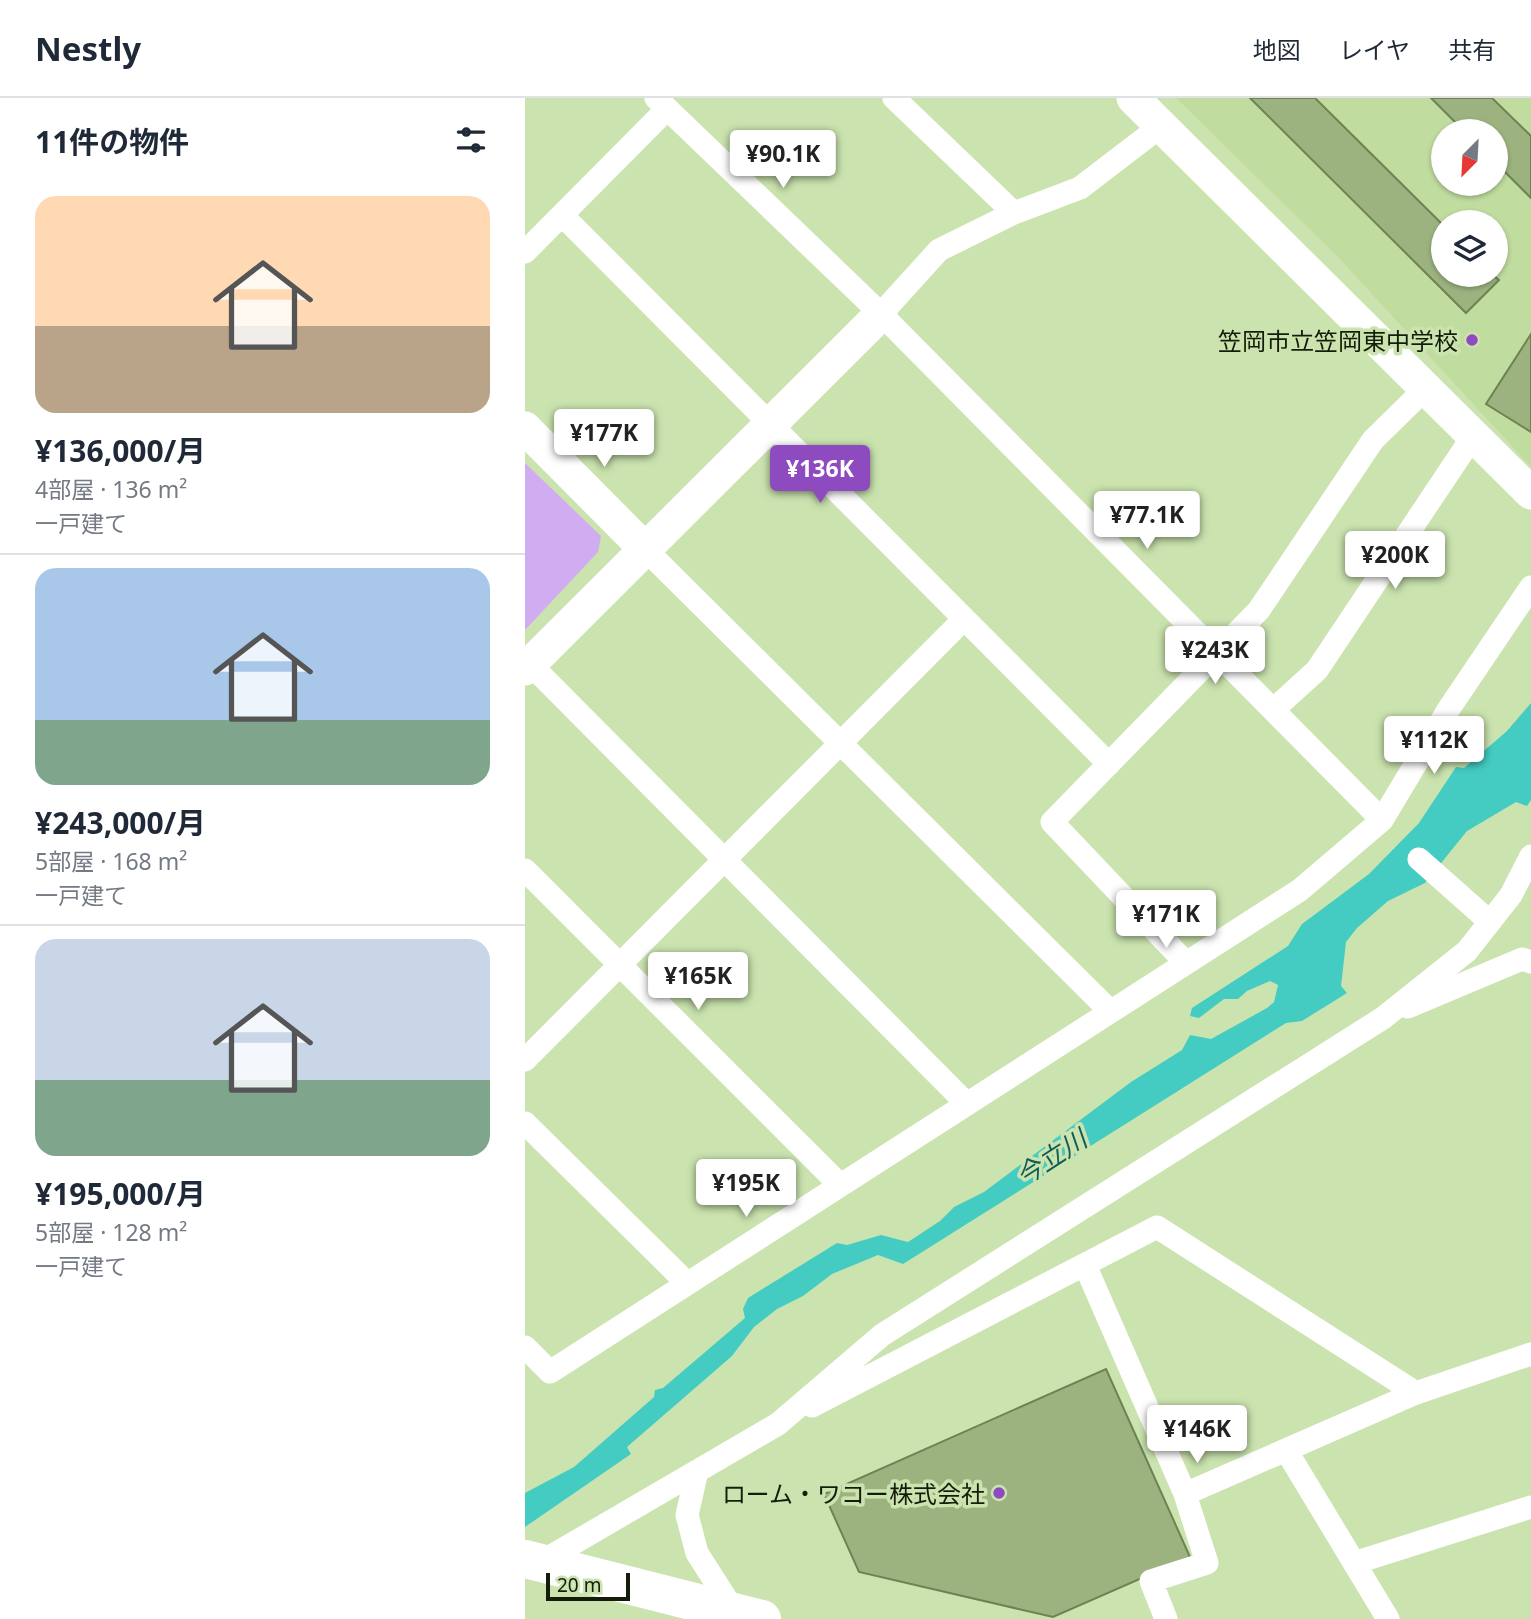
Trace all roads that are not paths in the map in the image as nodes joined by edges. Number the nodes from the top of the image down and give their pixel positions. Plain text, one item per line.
1 (894, 98) edge
2 (1133, 98) edge
3 (661, 104) edge
4 (1161, 126) junction
5 (1014, 213) junction
6 (562, 215) junction
7 (525, 252) edge
8 (881, 314) junction
9 (1426, 388) junction
10 (770, 425) junction
11 (525, 428) edge
12 (1473, 436) junction
13 (1531, 493) edge
14 (645, 549) junction
15 (1531, 587) edge
16 (964, 619) junction
17 (1217, 653) junction
18 (527, 667) edge
19 (1273, 710) junction
20 (840, 743) junction
21 (1109, 764) junction
22 (1382, 820) junction
23 (1531, 856) edge
24 (1419, 859) dead end
25 (724, 860) junction
26 (525, 870) edge
27 (1483, 916) junction
28 (1531, 962) edge
29 (1187, 963) junction
30 (620, 964) junction
31 (1110, 1011) junction
32 (1383, 1018) junction
33 (525, 1060) edge
34 (966, 1103) junction
35 (525, 1122) edge
36 (840, 1185) junction
37 (1085, 1265) junction
38 (687, 1283) junction
39 (525, 1346) edge
40 (1531, 1354) edge
41 (1416, 1393) junction
42 (778, 1424) junction
43 (1286, 1450) junction
44 (697, 1471) junction
45 (1185, 1494) junction
46 (1531, 1507) edge
47 (1354, 1563) junction
48 (530, 1564) edge
49 (748, 1616) edge
50 (1166, 1619) edge
51 (1388, 1619) edge

1 - 5 street
2 - 4 street
3 - 6 street
3 - 8 street
4 - 5 street
4 - 9 street
5 - 8 street
6 - 7 street
6 - 10 street
8 - 10 street
8 - 17 street
9 - 12 street
9 - 17 street
10 - 14 street
10 - 16 street
11 - 14 street
12 - 13 street
12 - 19 street
14 - 18 street
14 - 20 street
15 - 22 street
16 - 20 street
16 - 21 street
17 - 19 street
17 - 21 street
18 - 25 street
19 - 22 street
20 - 25 street
20 - 31 street
21 - 29 street
22 - 29 street
23 - 27 street
24 - 27 street
25 - 30 street
25 - 34 street
26 - 30 street
27 - 32 street
28 - 32 street
29 - 31 street
30 - 33 street
30 - 36 street
31 - 34 street
32 - 42 street
34 - 36 street
35 - 38 street
36 - 38 street
37 - 41 street
37 - 42 street
37 - 45 street
38 - 39 street
40 - 41 street
41 - 43 street
42 - 44 street
43 - 45 street
43 - 47 street
44 - 48 street
44 - 49 street
45 - 50 street
46 - 47 street
47 - 51 street
48 - 49 highway

